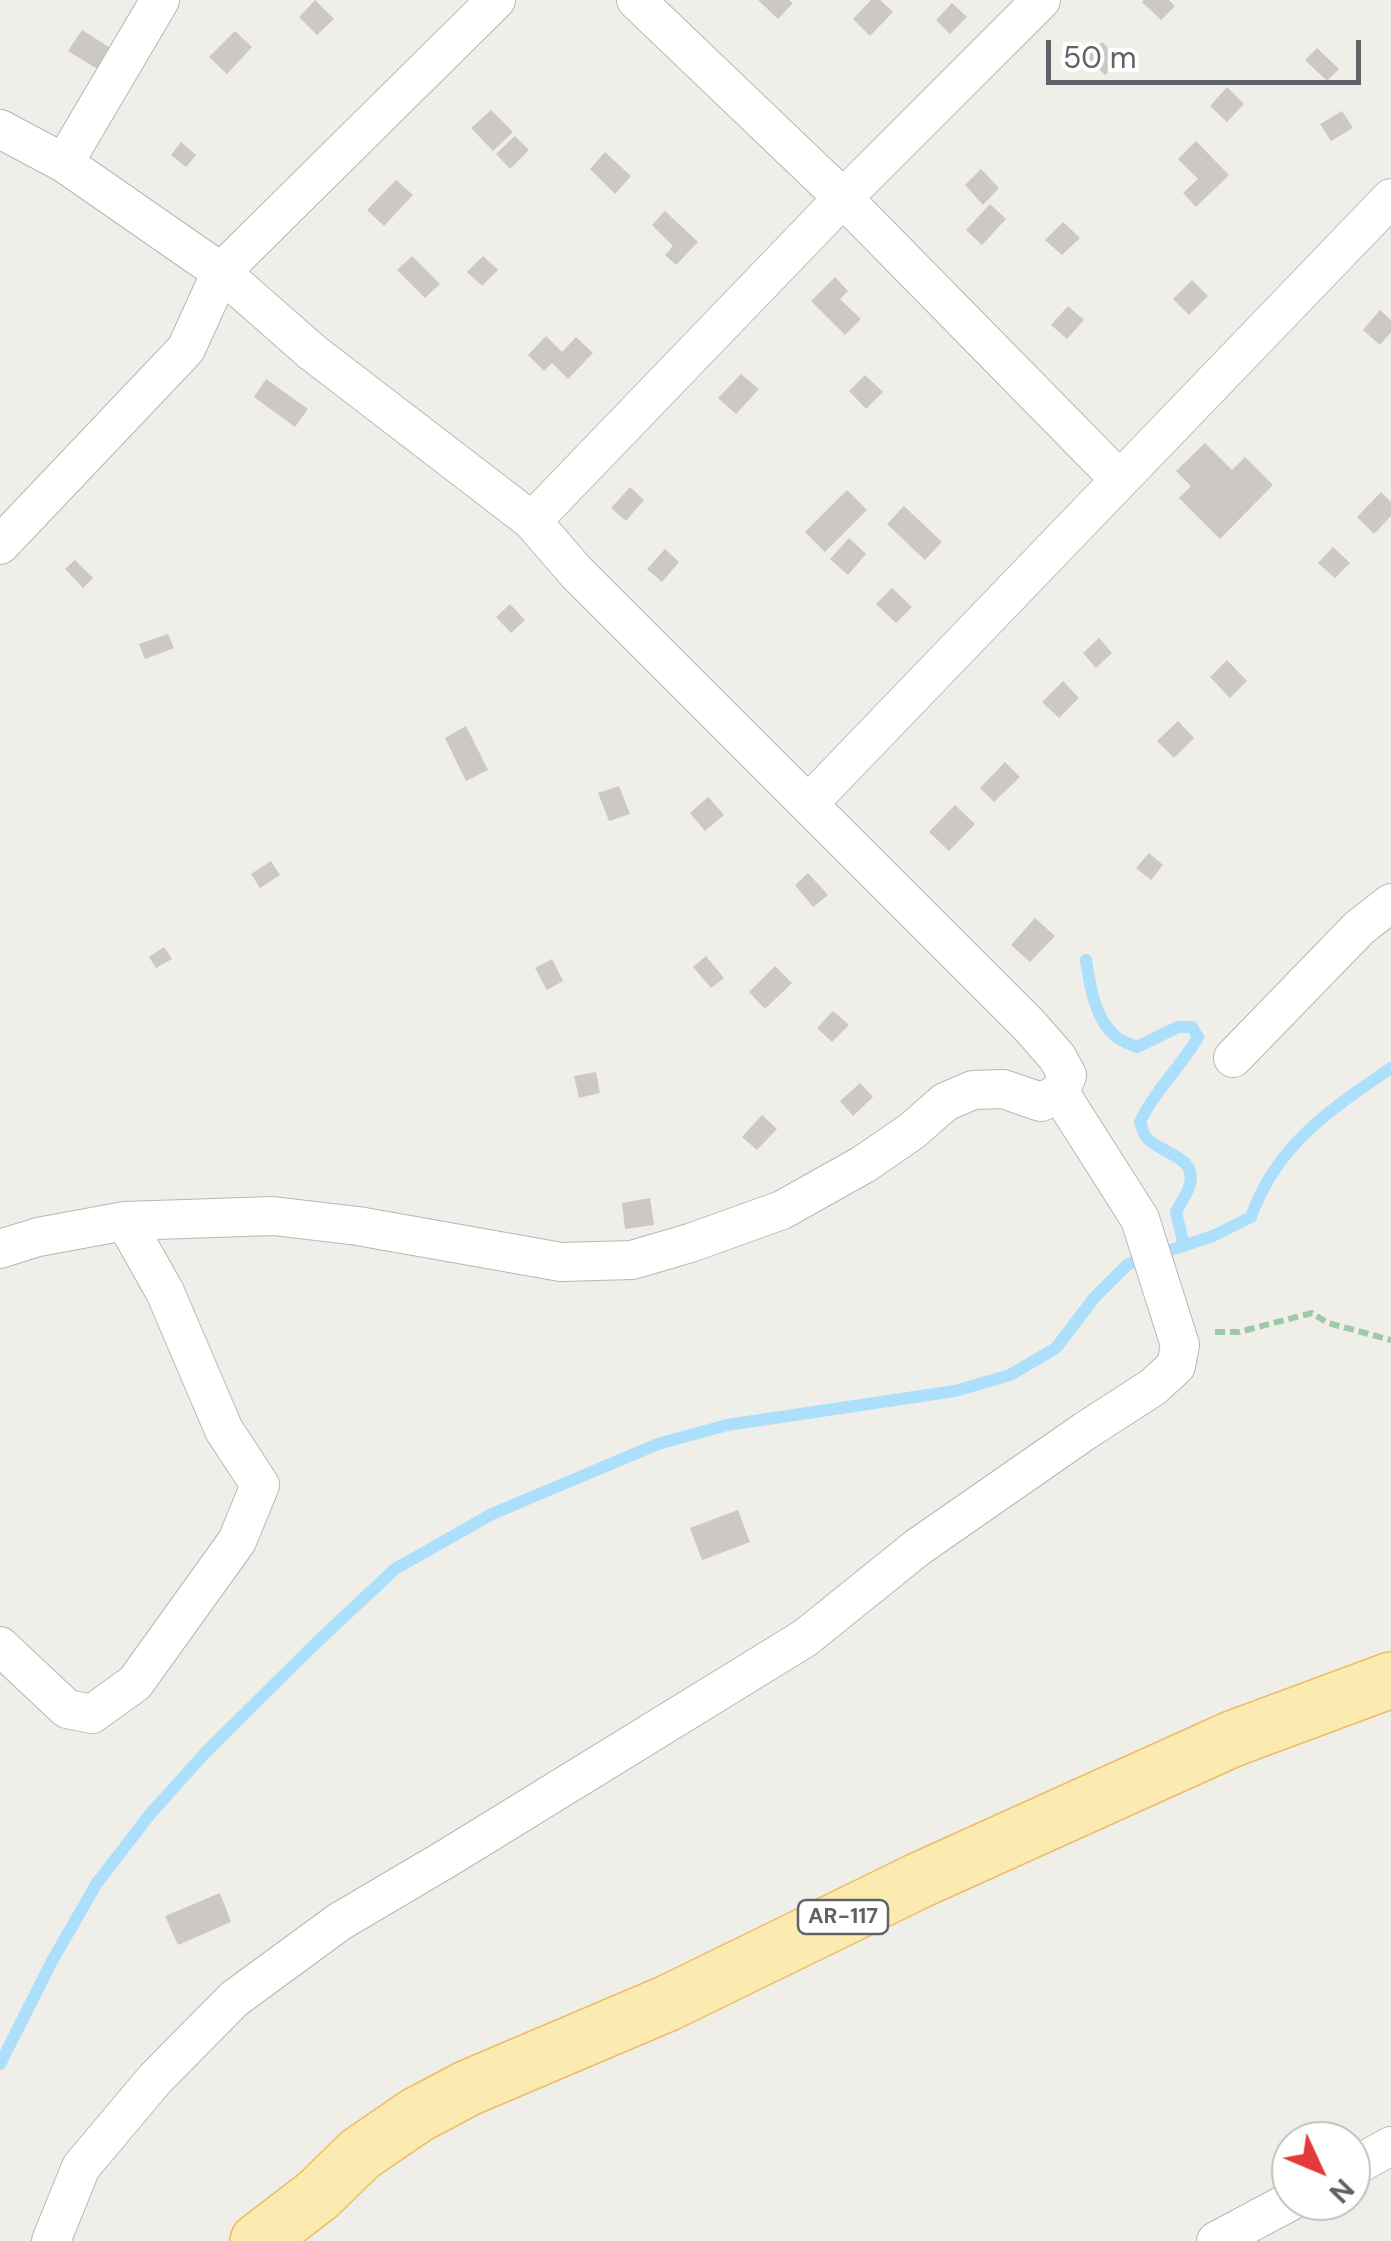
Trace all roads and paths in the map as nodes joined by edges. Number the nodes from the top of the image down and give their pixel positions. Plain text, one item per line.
1 (160, 0) edge
2 (496, 0) edge
3 (636, 0) edge
4 (1041, 0) edge
5 (0, 130) edge
6 (64, 164) junction
7 (843, 198) junction
8 (1391, 198) edge
9 (1378, 237) edge
10 (221, 272) junction
11 (1119, 479) junction
12 (532, 521) junction
13 (0, 545) edge
14 (809, 803) junction
15 (1391, 902) edge
16 (1233, 1058) dead end
17 (1060, 1093) junction
18 (125, 1221) junction
19 (0, 1249) edge
20 (1391, 1340) edge
21 (1180, 1345) junction
22 (0, 1646) edge
23 (1391, 1680) edge
24 (1271, 2211) edge
25 (305, 2218) edge
26 (51, 2241) edge
27 (258, 2241) edge
28 (1216, 2241) edge

1 - 6 street
2 - 10 street
3 - 7 street
4 - 7 street
5 - 6 street
6 - 10 street
7 - 11 street
7 - 12 street
8 - 9 street
9 - 11 street
10 - 12 street
10 - 13 street
11 - 14 street
12 - 14 street
14 - 17 street
15 - 16 street
17 - 18 street
17 - 21 street
18 - 19 street
18 - 22 street
20 - 21 path
21 - 26 street
23 - 25 main road, AR-117
24 - 28 street
25 - 27 main road, AR-117

